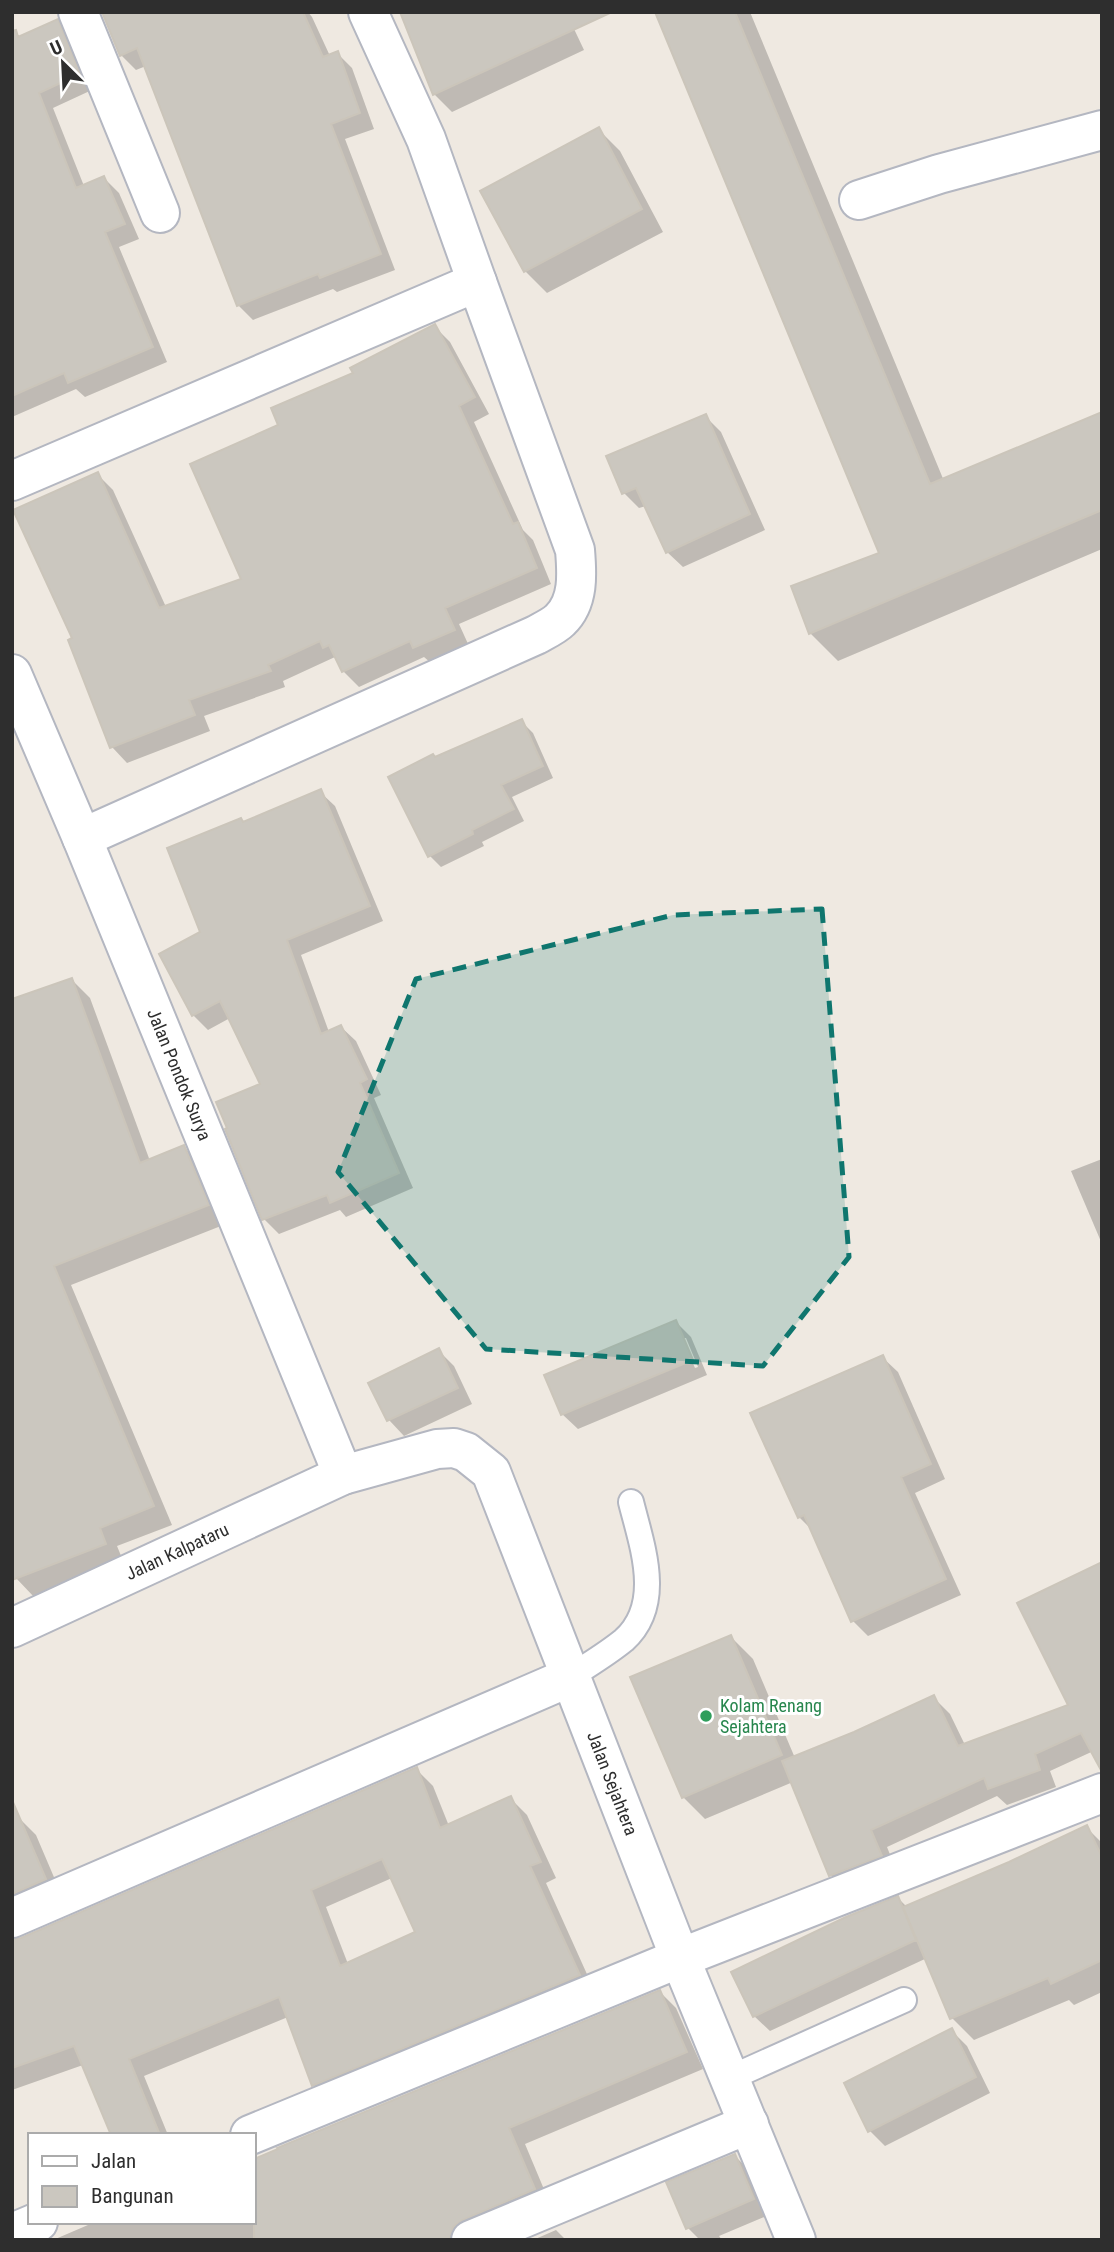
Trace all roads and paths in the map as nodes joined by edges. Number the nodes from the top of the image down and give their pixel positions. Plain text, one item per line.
1 (78, 12) edge
2 (368, 12) edge
3 (1102, 130) edge
4 (859, 200) dead end
5 (160, 212) dead end
6 (477, 282) junction
7 (12, 481) edge
8 (12, 674) edge
9 (82, 838) junction
10 (343, 1475) junction
11 (631, 1502) dead end
12 (14, 1623) edge
13 (570, 1677) junction
14 (1102, 1793) edge
15 (12, 1918) edge
16 (680, 1958) junction
17 (904, 2000) dead end
18 (730, 2078) junction
19 (749, 2124) junction
20 (255, 2133) edge
21 (33, 2224) edge
22 (12, 2233) edge
23 (471, 2240) edge
24 (796, 2240) edge

1 - 5 street
2 - 6 street
3 - 4 street
6 - 7 street
6 - 9 street
8 - 9 street, Jalan Pondok Surya
9 - 10 street, Jalan Pondok Surya
10 - 12 street, Jalan Kalpataru
10 - 13 street, Jalan Sejahtera
11 - 13 lane
13 - 15 street
13 - 16 street, Jalan Sejahtera
14 - 16 street
16 - 18 street, Jalan Sejahtera
16 - 20 street
17 - 18 lane
18 - 19 street, Jalan Sejahtera
19 - 23 street
19 - 24 street, Jalan Sejahtera
21 - 22 street

